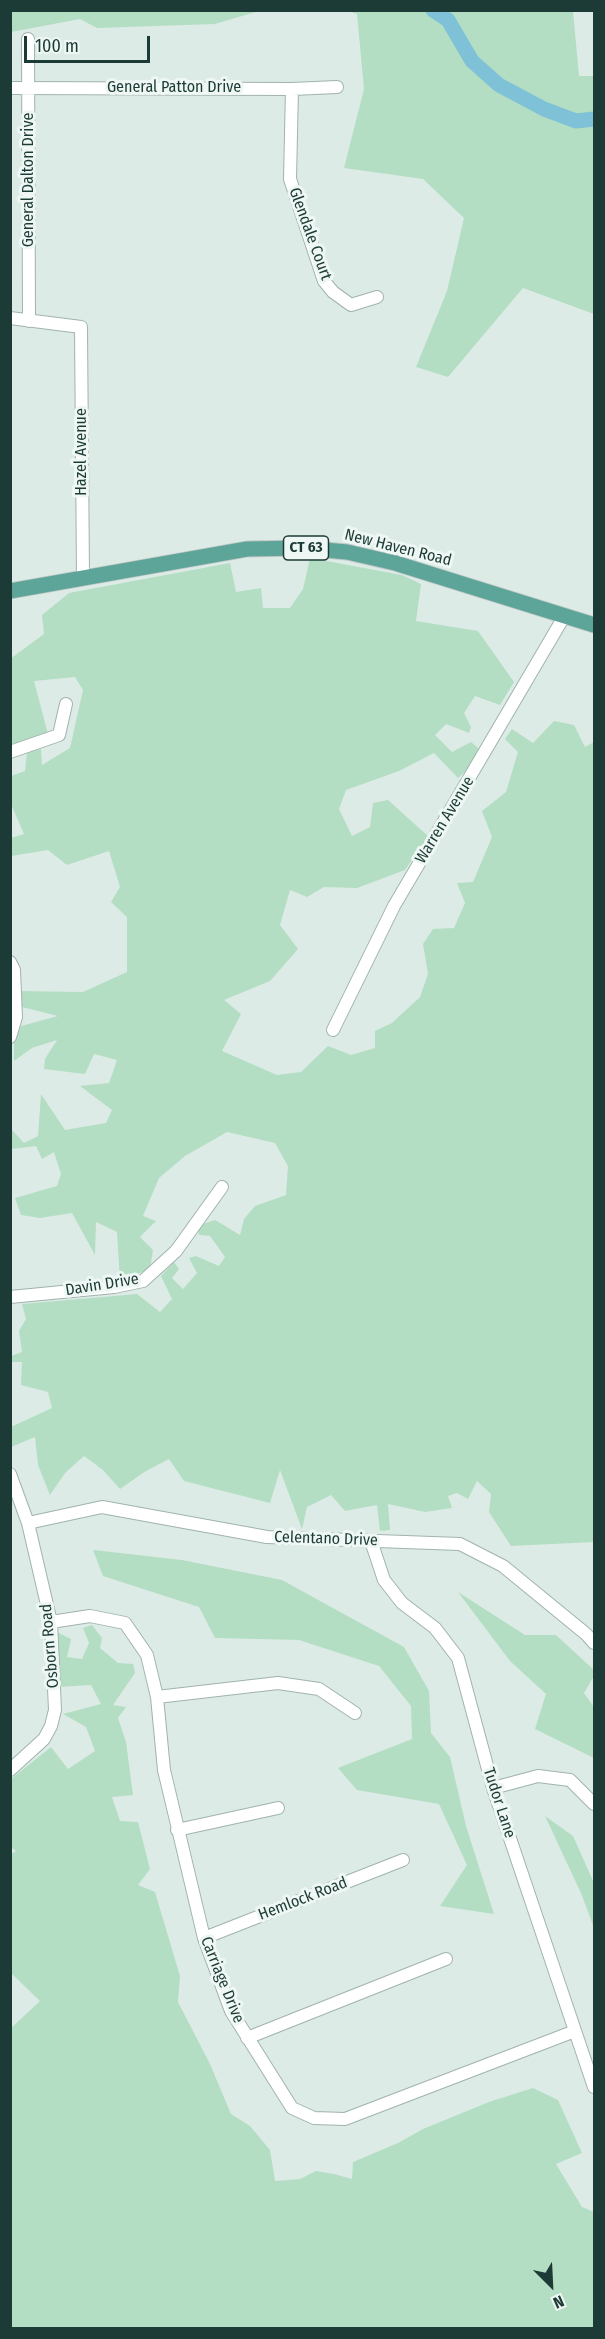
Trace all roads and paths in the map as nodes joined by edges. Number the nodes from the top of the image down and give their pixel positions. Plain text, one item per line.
1 (28, 39) dead end
2 (29, 87) junction
3 (337, 87) dead end
4 (10, 88) edge
5 (292, 89) junction
6 (377, 297) dead end
7 (10, 318) edge
8 (28, 321) junction
9 (83, 578) junction
10 (10, 591) edge
11 (566, 615) junction
12 (594, 625) edge
13 (66, 704) dead end
14 (10, 752) edge
15 (10, 962) edge
16 (333, 1030) dead end
17 (10, 1037) edge
18 (222, 1187) dead end
19 (10, 1297) edge
20 (10, 1474) edge
21 (28, 1523) junction
22 (371, 1541) junction
23 (51, 1622) junction
24 (594, 1643) edge
25 (157, 1697) junction
26 (355, 1713) dead end
27 (10, 1770) edge
28 (493, 1788) junction
29 (594, 1804) edge
30 (278, 1808) dead end
31 (177, 1830) junction
32 (403, 1860) dead end
33 (204, 1938) junction
34 (446, 1959) dead end
35 (575, 2031) junction
36 (247, 2038) junction
37 (594, 2087) edge

1 - 2 street, General Dalton Drive
2 - 4 street, General Patton Drive
2 - 5 street, General Patton Drive
2 - 8 street, General Dalton Drive
3 - 5 street, General Patton Drive
5 - 6 street, Glendale Court
7 - 8 street
8 - 9 street, Hazel Avenue
9 - 10 main road, New Haven Road / CT 63
9 - 11 main road, New Haven Road / CT 63
11 - 12 main road, New Haven Road / CT 63
11 - 16 street, Warren Avenue
13 - 14 street
15 - 17 street
18 - 19 street, Davin Drive
20 - 21 street, Osborn Road
21 - 22 street, Celentano Drive
21 - 23 street, Osborn Road
22 - 24 street, Celentano Drive
22 - 28 street, Tudor Lane
23 - 25 street, Carriage Drive
23 - 27 street, Osborn Road
25 - 26 street
25 - 31 street, Carriage Drive
28 - 29 street
28 - 35 street, Tudor Lane
30 - 31 street
31 - 33 street, Carriage Drive
32 - 33 street, Hemlock Road
33 - 36 street, Carriage Drive
34 - 36 street
35 - 36 street, Carriage Drive
35 - 37 street, Tudor Lane

